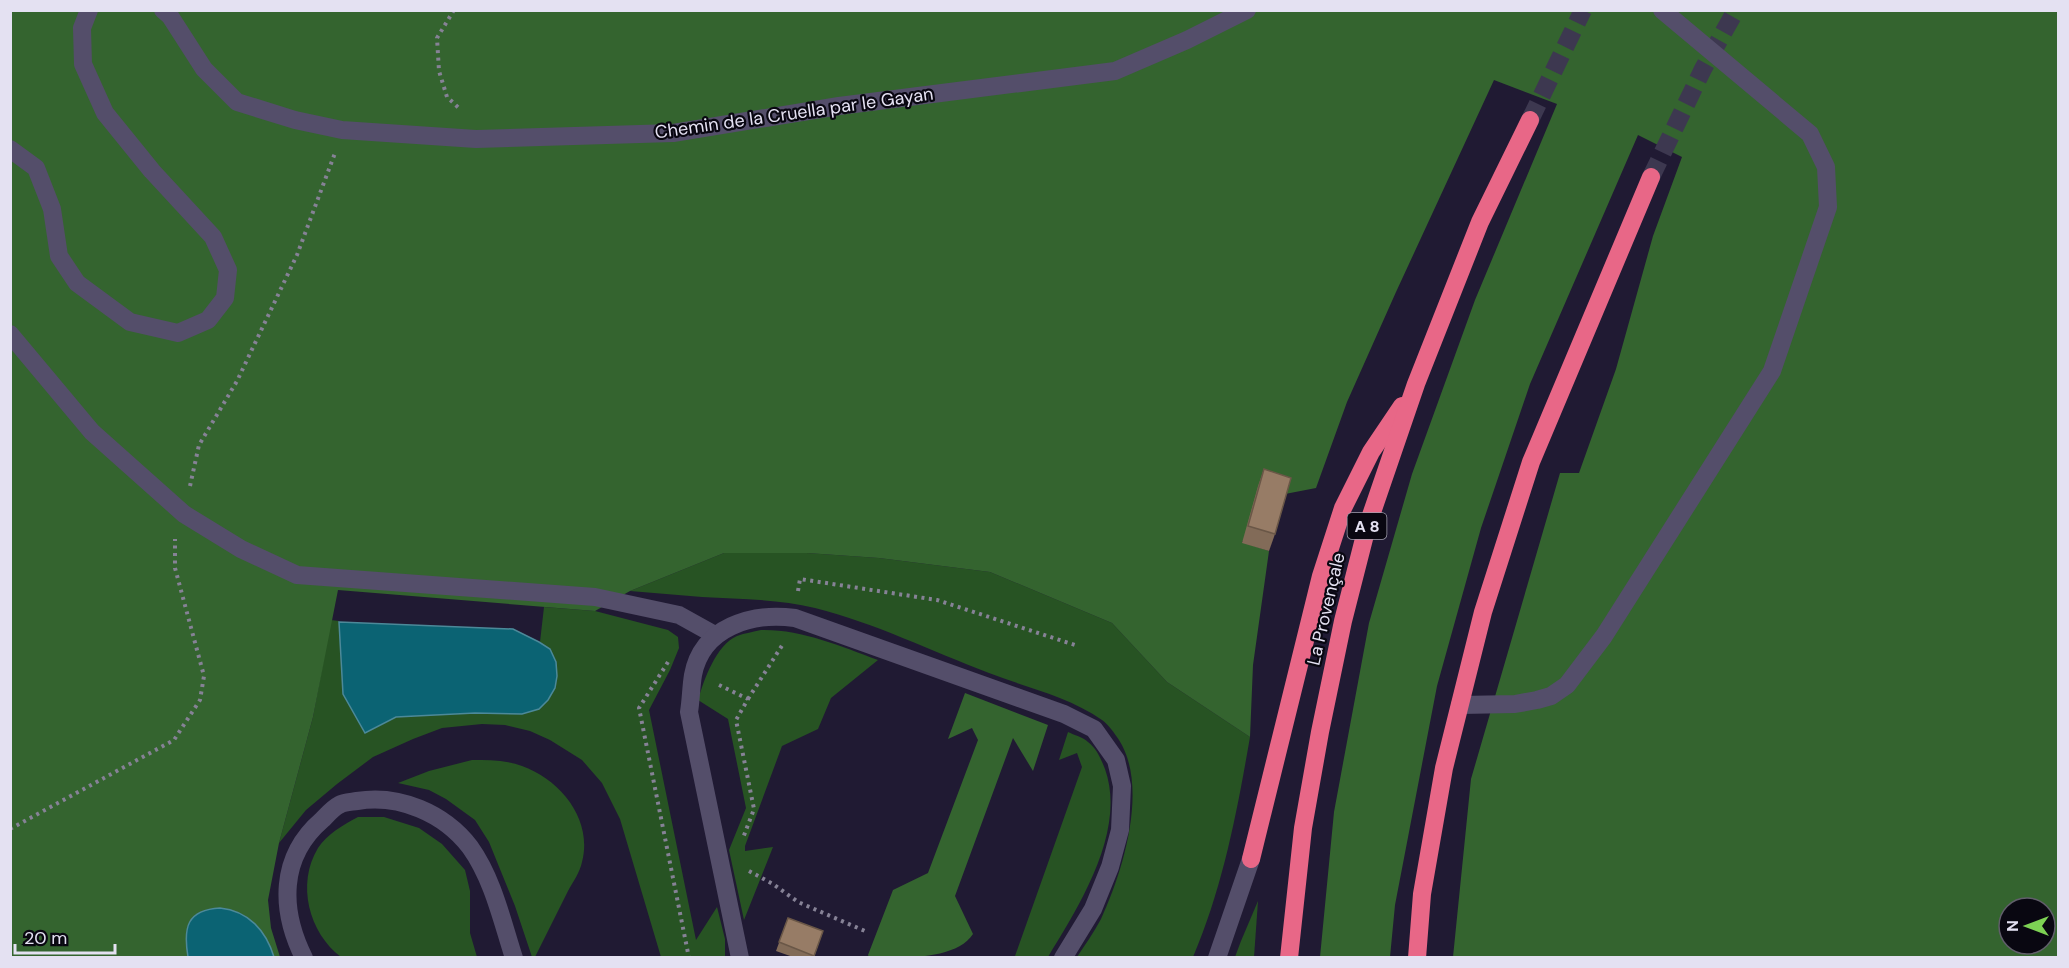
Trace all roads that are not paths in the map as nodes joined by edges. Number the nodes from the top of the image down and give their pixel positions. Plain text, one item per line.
1 (89, 10) edge
2 (163, 10) edge
3 (1247, 10) edge
4 (1662, 10) edge
5 (1530, 120) tunnel mouth
6 (10, 149) edge
7 (1651, 177) tunnel mouth
8 (10, 334) edge
9 (1416, 384) junction
10 (715, 635) junction
11 (1460, 705) junction
12 (1251, 859) joint
13 (304, 957) edge
14 (514, 957) edge
15 (740, 957) edge
16 (1063, 957) edge
17 (1216, 957) edge
18 (1289, 957) edge
19 (1417, 957) edge

1 - 6 lane
2 - 3 lane, Chemin de la Cruella par le Gayan
4 - 11 lane
5 - 9 highway, La Provençale / A 8
7 - 11 highway
8 - 10 lane
9 - 12 highway
9 - 18 highway, La Provençale / A 8
10 - 15 lane
10 - 16 lane
11 - 19 highway
12 - 17 lane
13 - 14 lane

